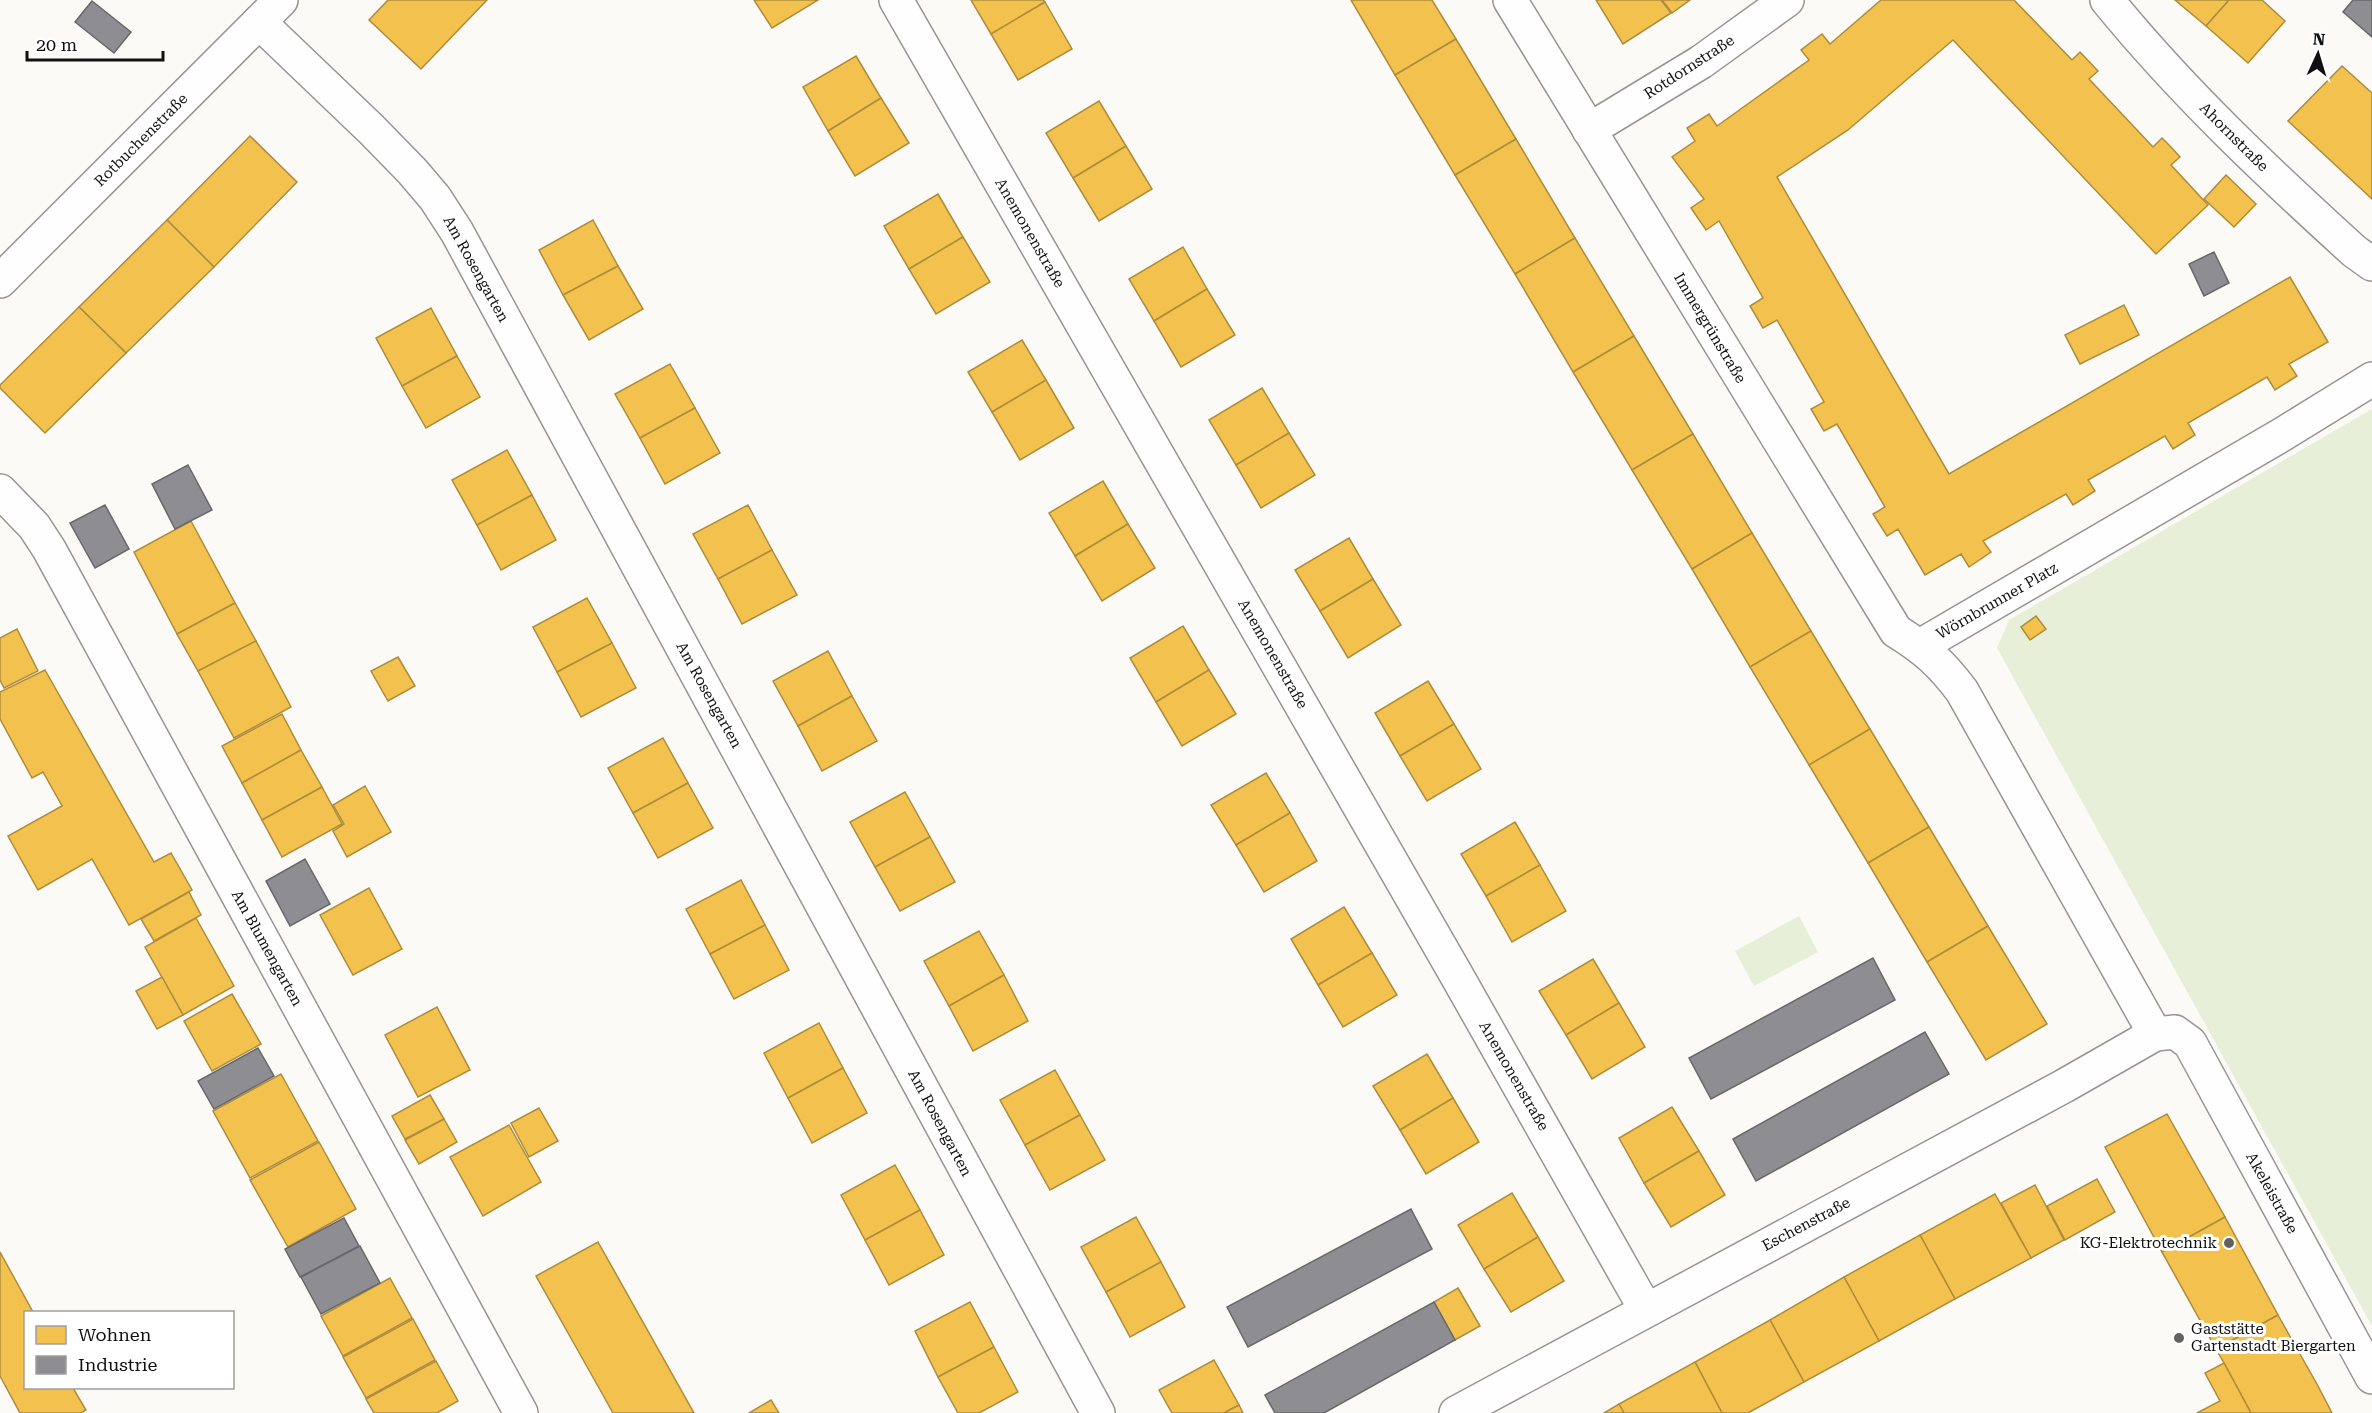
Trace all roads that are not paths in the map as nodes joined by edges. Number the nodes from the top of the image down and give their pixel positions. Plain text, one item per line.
1 (896, 0) edge
2 (1510, 0) edge
3 (1787, 0) edge
4 (2107, 0) edge
5 (270, 11) edge
6 (1589, 130) junction
7 (2372, 264) edge
8 (0, 281) edge
9 (2372, 379) edge
10 (0, 491) edge
11 (1920, 646) junction
12 (2155, 1034) junction
13 (1646, 1310) junction
14 (2372, 1377) edge
15 (521, 1413) edge
16 (1098, 1413) edge
17 (1456, 1413) edge

1 - 13 street, Anemonenstraße
2 - 6 street, Immergrünstraße
3 - 6 street, Rotdornstraße
4 - 7 street, Ahornstraße
5 - 8 street, Rotbuchenstraße
5 - 16 street, Am Rosengarten
6 - 11 street, Immergrünstraße
9 - 11 street, Wörnbrunner Platz
10 - 15 street, Am Blumengarten
11 - 12 street, Wörnbrunner Platz
12 - 13 street, Eschenstraße
12 - 14 street, Akeleistraße
13 - 17 street, Eschenstraße

